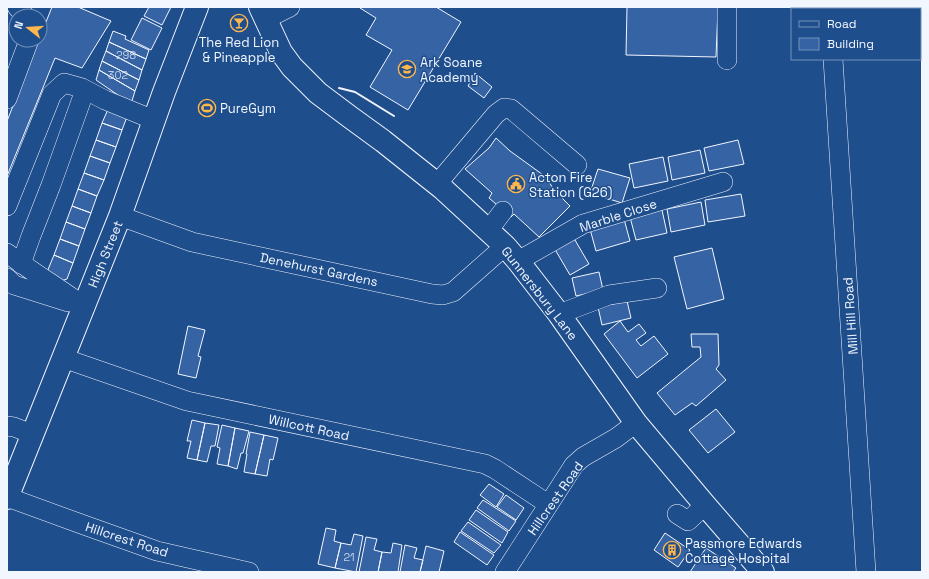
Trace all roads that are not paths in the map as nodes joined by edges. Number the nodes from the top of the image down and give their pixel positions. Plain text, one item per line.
1 (197, 7) edge
2 (290, 7) edge
3 (727, 7) edge
4 (263, 13) edge
5 (26, 48) edge
6 (727, 60) dead end
7 (833, 60) edge
8 (85, 90) junction
9 (7, 99) edge
10 (154, 120) junction
11 (577, 165) dead end
12 (723, 182) dead end
13 (437, 184) junction
14 (7, 206) edge
15 (503, 211) dead end
16 (120, 216) junction
17 (488, 231) junction
18 (511, 254) junction
19 (14, 259) edge
20 (7, 278) edge
21 (657, 288) dead end
22 (84, 307) junction
23 (559, 314) junction
24 (64, 358) junction
25 (636, 423) junction
26 (7, 426) edge
27 (32, 434) junction
28 (7, 497) edge
29 (548, 504) junction
30 (705, 505) junction
31 (677, 514) dead end
32 (204, 567) edge
33 (249, 572) edge
34 (505, 572) edge
35 (763, 572) edge
36 (866, 572) edge

1 - 10 main road, High Street
2 - 4 street
3 - 6 street
4 - 13 main road, Gunnersbury Lane
5 - 9 street
7 - 36 street, Mill Hill Road
8 - 10 street
8 - 14 street
8 - 19 street
10 - 16 main road, High Street
11 - 13 street
12 - 18 street, Marble Close
13 - 17 main road, Gunnersbury Lane
15 - 17 street
16 - 18 street, Denehurst Gardens
16 - 22 main road, High Street
17 - 18 main road, Gunnersbury Lane
18 - 23 main road, Gunnersbury Lane
19 - 22 street
20 - 22 street
21 - 23 street
22 - 24 main road, High Street
23 - 25 main road, Gunnersbury Lane
24 - 27 main road, High Street
24 - 29 street, Willcott Road
25 - 29 street, Hillcrest Road
25 - 30 main road, Gunnersbury Lane
26 - 27 street
27 - 28 main road, High Street
28 - 32 street, Hillcrest Road
29 - 34 street, Hillcrest Road
30 - 31 street
30 - 35 main road, Gunnersbury Lane
32 - 33 street, Hillcrest Road

